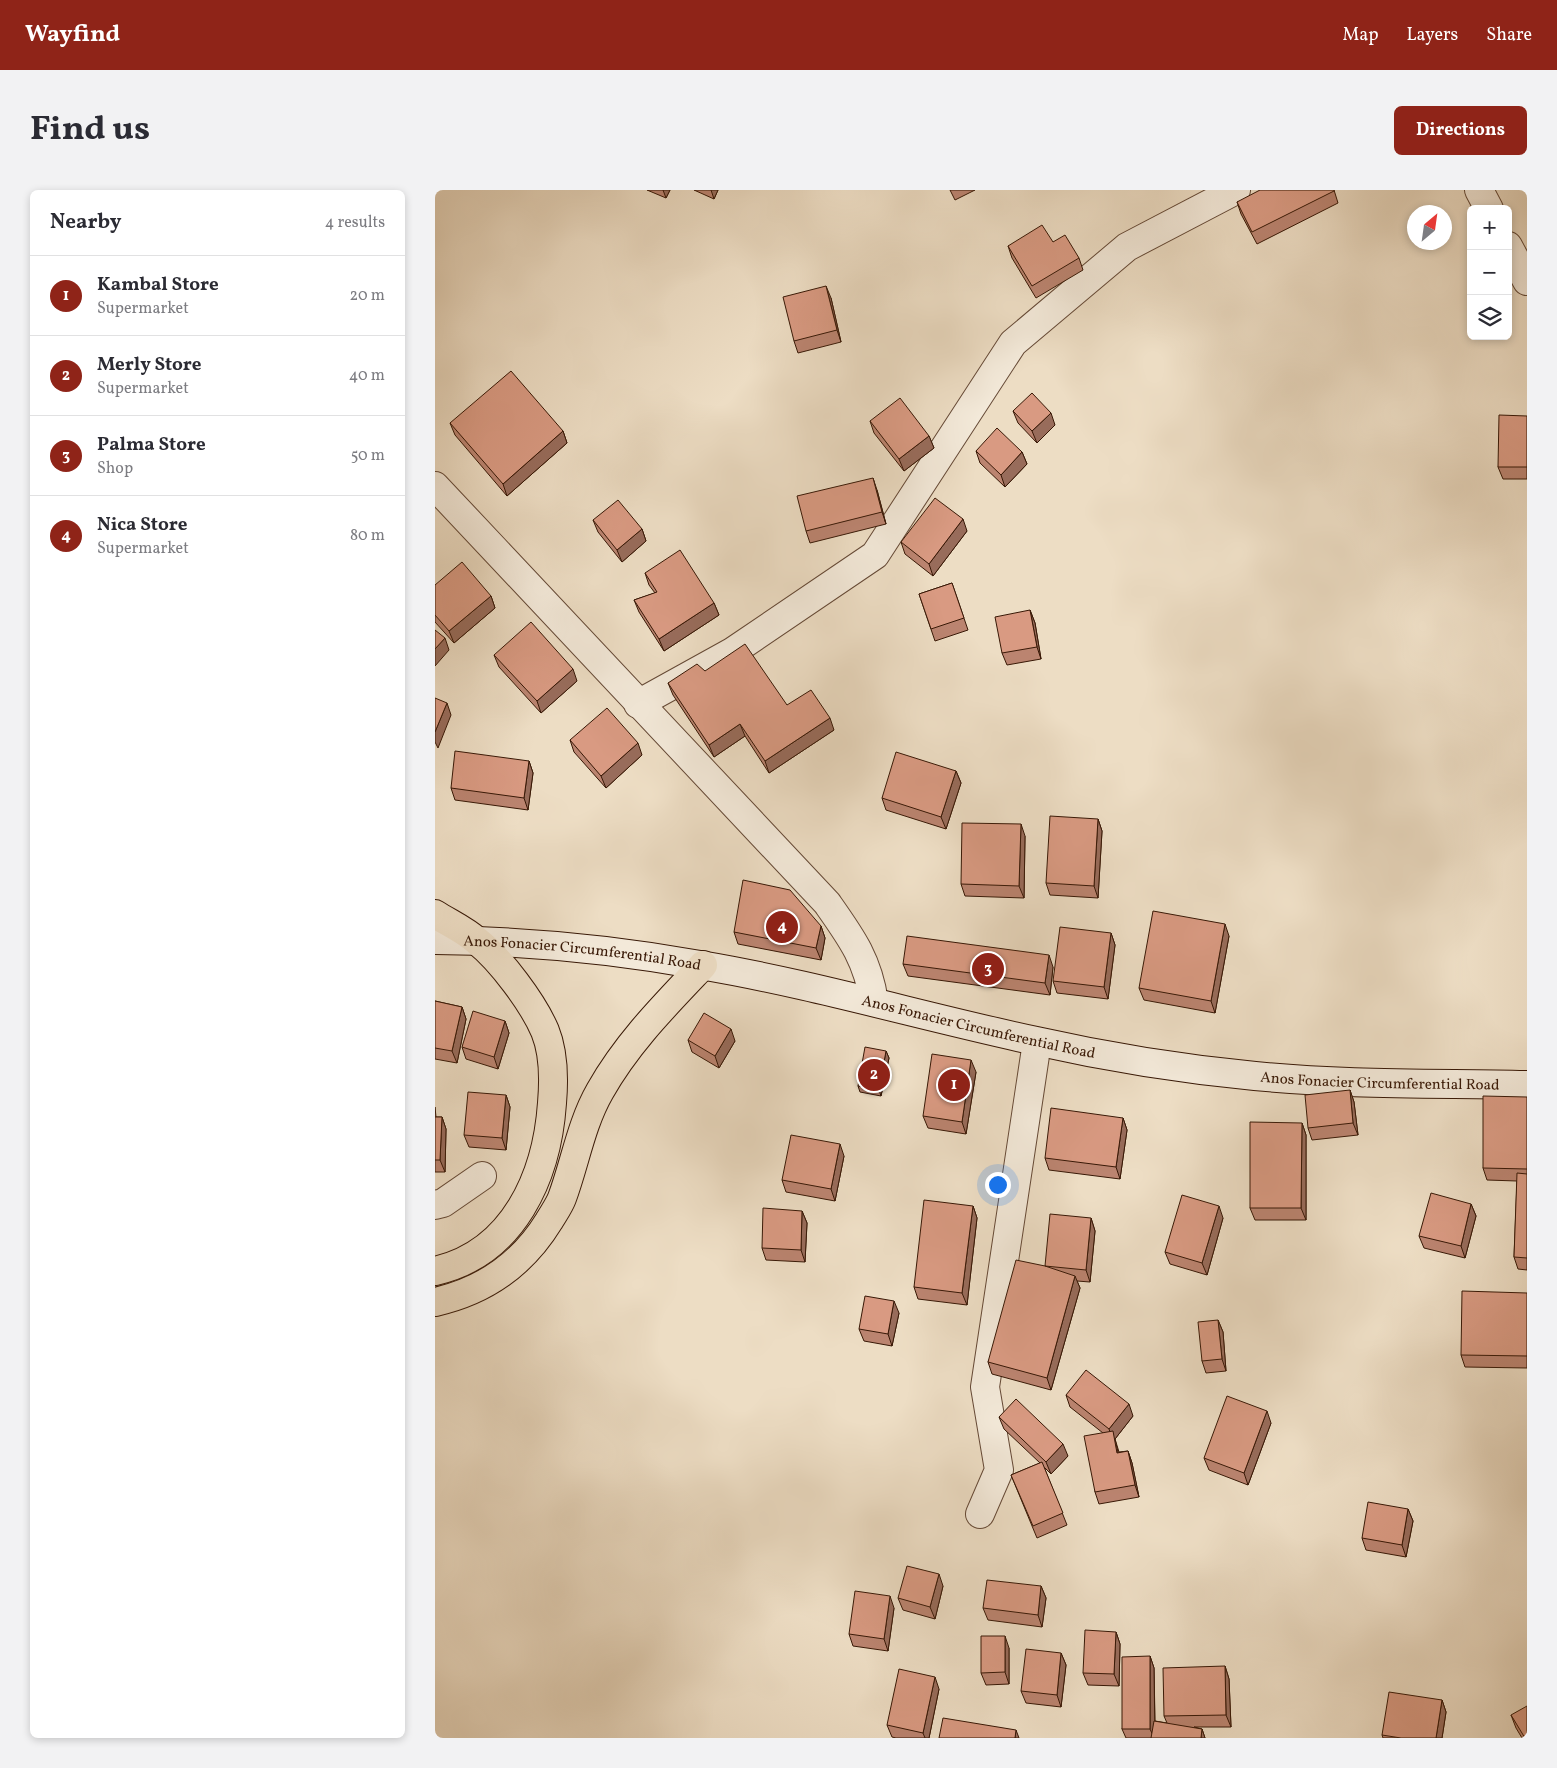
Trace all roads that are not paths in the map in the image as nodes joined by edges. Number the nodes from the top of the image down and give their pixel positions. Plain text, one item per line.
1 (1237, 190) edge
2 (1479, 190) edge
3 (1487, 205) edge
4 (1510, 250) edge
5 (1527, 281) edge
6 (435, 486) edge
7 (638, 704) junction
8 (435, 914) edge
9 (435, 940) edge
10 (477, 941) junction
11 (703, 965) junction
12 (875, 1002) junction
13 (1037, 1042) junction
14 (1527, 1085) edge
15 (482, 1176) dead end
16 (435, 1205) edge
17 (435, 1271) edge
18 (435, 1302) edge
19 (980, 1514) dead end

1 - 7 street
2 - 3 street
4 - 5 street
6 - 7 street
7 - 12 street
8 - 10 main road
9 - 10 street, Anos Fonacier Circumferential Road
10 - 11 street, Anos Fonacier Circumferential Road
10 - 17 main road
11 - 12 street, Anos Fonacier Circumferential Road
11 - 18 main road
12 - 13 street, Anos Fonacier Circumferential Road
13 - 14 street, Anos Fonacier Circumferential Road
13 - 19 street
15 - 16 street

